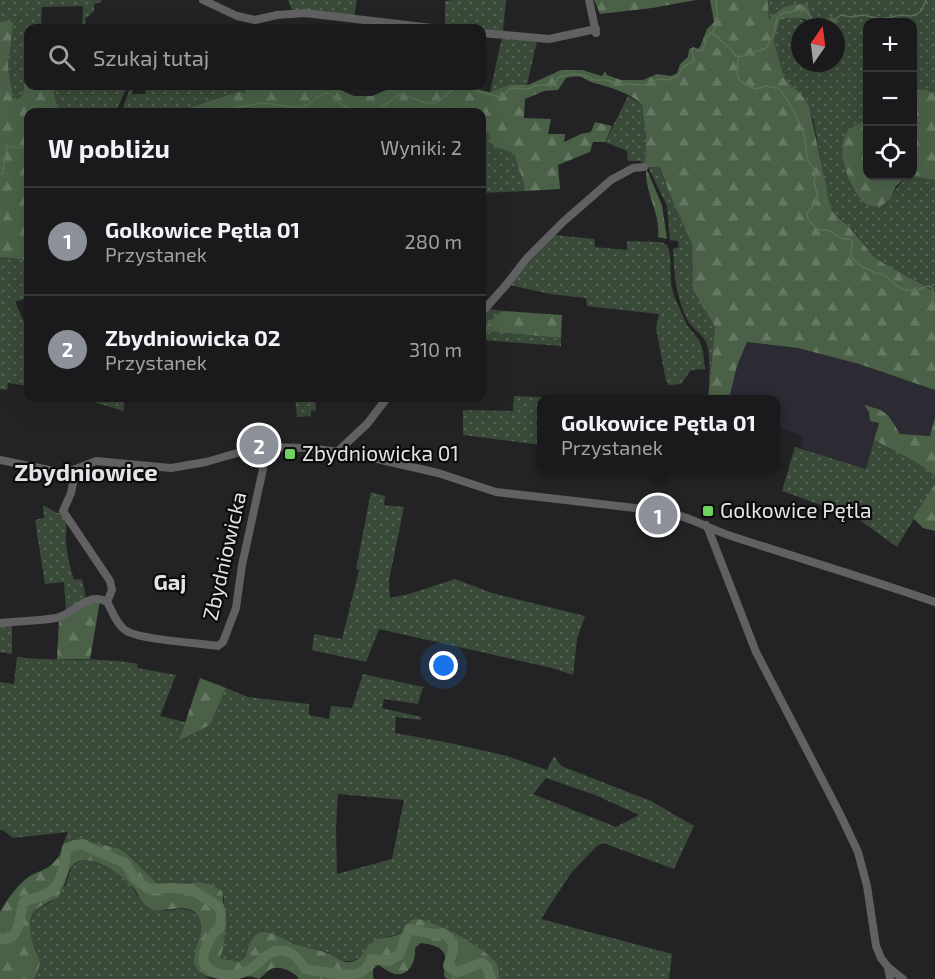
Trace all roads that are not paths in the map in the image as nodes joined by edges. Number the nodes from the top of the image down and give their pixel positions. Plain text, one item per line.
1 (203, 0) edge
2 (589, 0) edge
3 (398, 24) edge
4 (486, 33) edge
5 (644, 168) dead end
6 (486, 308) edge
7 (384, 402) edge
8 (263, 447) junction
9 (338, 451) junction
10 (0, 460) edge
11 (76, 469) junction
12 (705, 525) junction
13 (107, 602) junction
14 (935, 602) edge
15 (0, 623) edge
16 (888, 967) junction
17 (890, 979) edge
18 (903, 979) edge

1 - 3 street
2 - 4 street
5 - 6 street
7 - 9 street
8 - 9 street
8 - 11 street
8 - 13 street, Zbydniowicka
9 - 12 street
10 - 11 street
11 - 13 street
12 - 14 street
12 - 16 street
13 - 15 street
16 - 17 street
16 - 18 street

